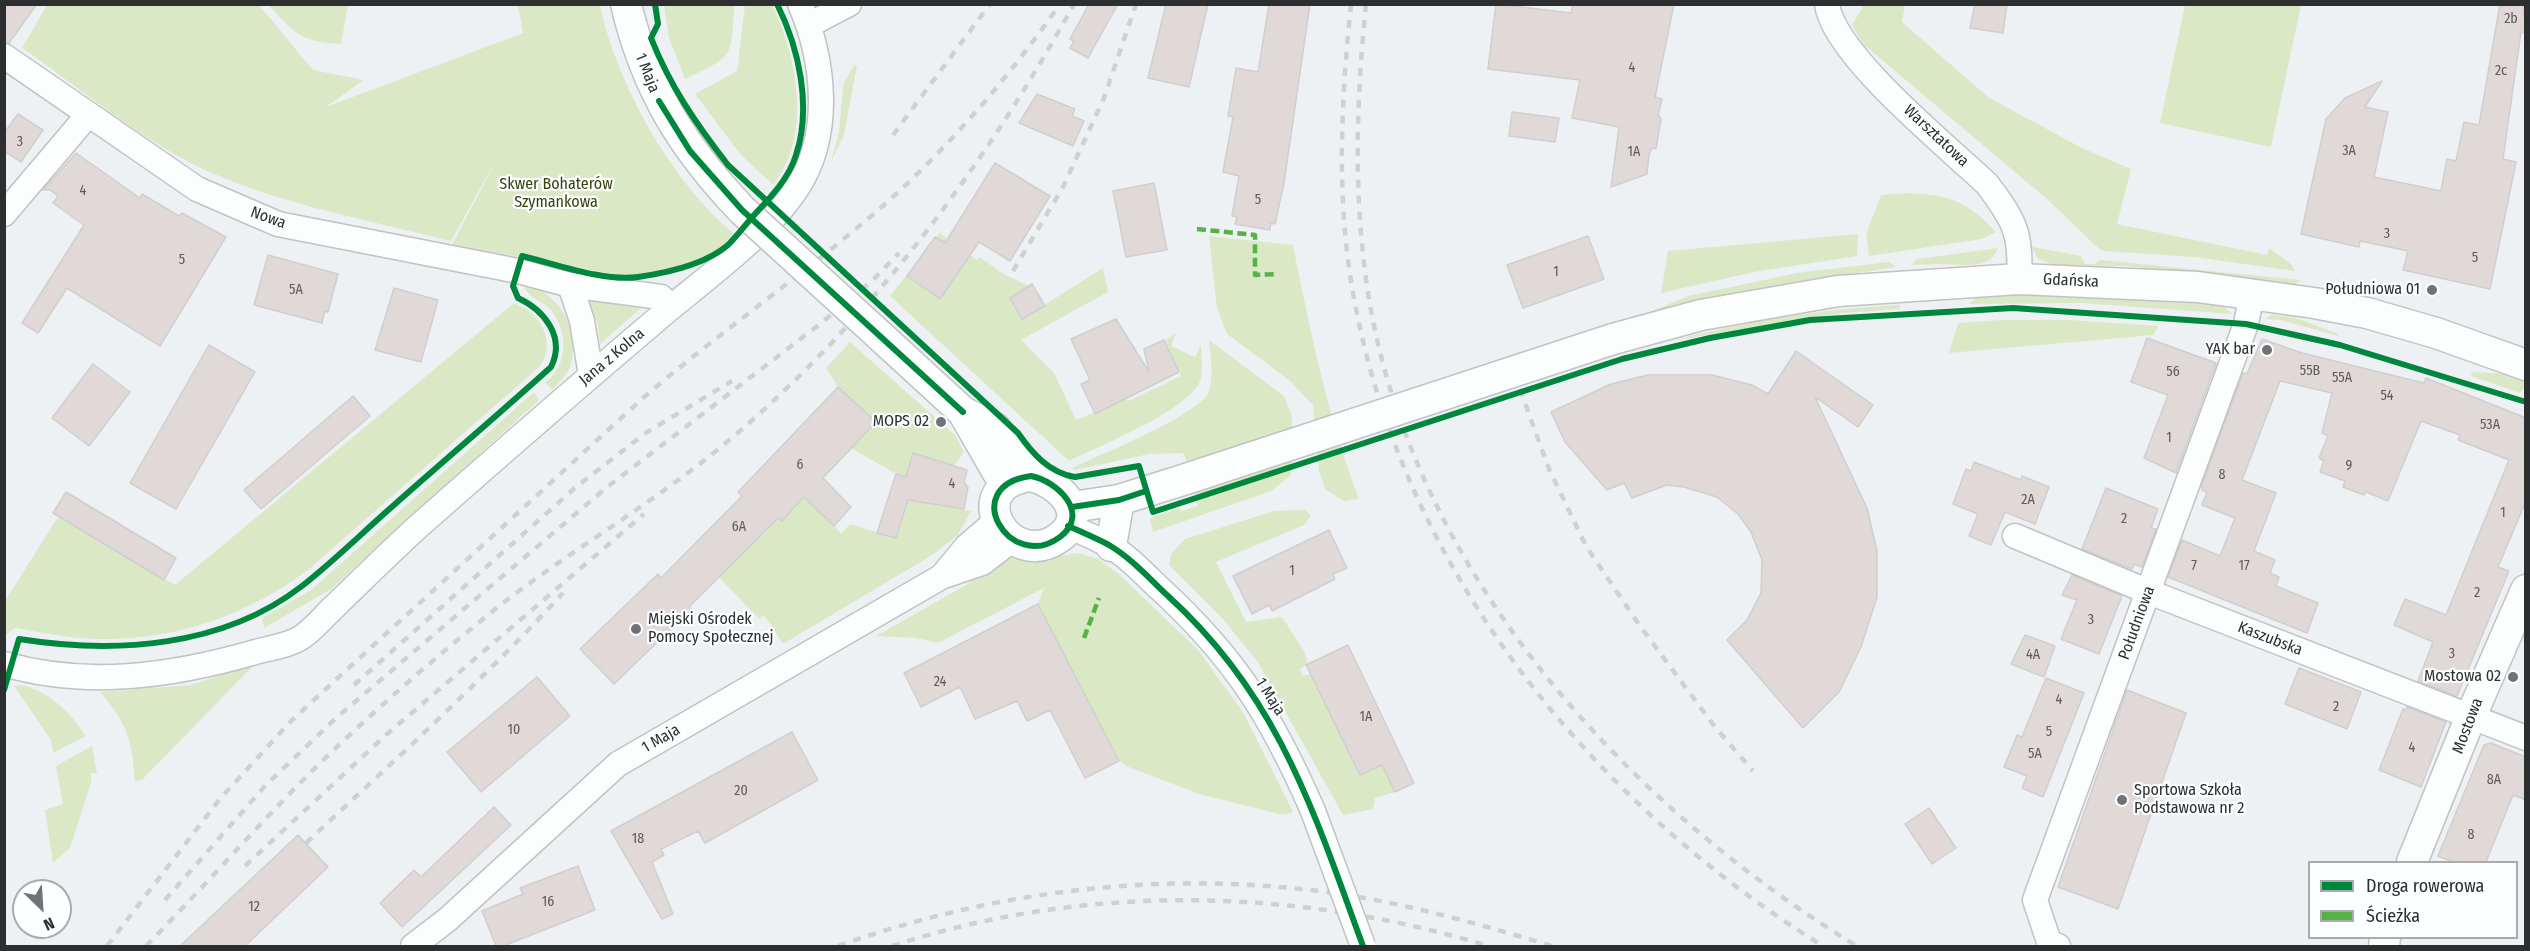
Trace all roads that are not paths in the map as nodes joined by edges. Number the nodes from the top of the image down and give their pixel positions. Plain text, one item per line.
1 (626, 4) edge
2 (849, 4) edge
3 (1827, 4) edge
4 (805, 15) edge
5 (4, 56) edge
6 (87, 115) junction
7 (4, 214) edge
8 (2019, 279) junction
9 (570, 285) junction
10 (2252, 293) junction
11 (671, 307) junction
12 (2526, 364) edge
13 (591, 375) junction
14 (1018, 481) junction
15 (1119, 500) junction
16 (1070, 516) junction
17 (1004, 530) junction
18 (2015, 536) dead end
19 (1111, 546) junction
20 (2526, 590) edge
21 (2149, 592) junction
22 (4, 664) edge
23 (2471, 716) junction
24 (2526, 738) edge
25 (2412, 861) edge
26 (413, 946) edge
27 (1363, 946) edge
28 (2058, 946) edge

1 - 14 street, 1 Maja, bridge
2 - 4 street, Jana z Kolna
3 - 8 street, Warsztatowa
4 - 11 street, Jana z Kolna
5 - 6 street, Nowa
6 - 7 street
6 - 9 street, Nowa
8 - 10 street, Gdańska
8 - 15 street, Gdańska, bridge
9 - 11 street, Nowa
9 - 13 street
10 - 12 street, Gdańska
10 - 21 street, Południowa
11 - 13 street, Jana z Kolna
13 - 22 street, Jana z Kolna
14 - 16 street
14 - 17 street
15 - 16 street
15 - 19 street
16 - 17 street
16 - 19 street, 1 Maja
17 - 26 street, 1 Maja
18 - 21 street, Kaszubska
19 - 27 street, 1 Maja, bridge
20 - 23 street, Mostowa
21 - 23 street, Kaszubska
21 - 28 street, Południowa
23 - 24 street, Kaszubska
23 - 25 street, Mostowa

